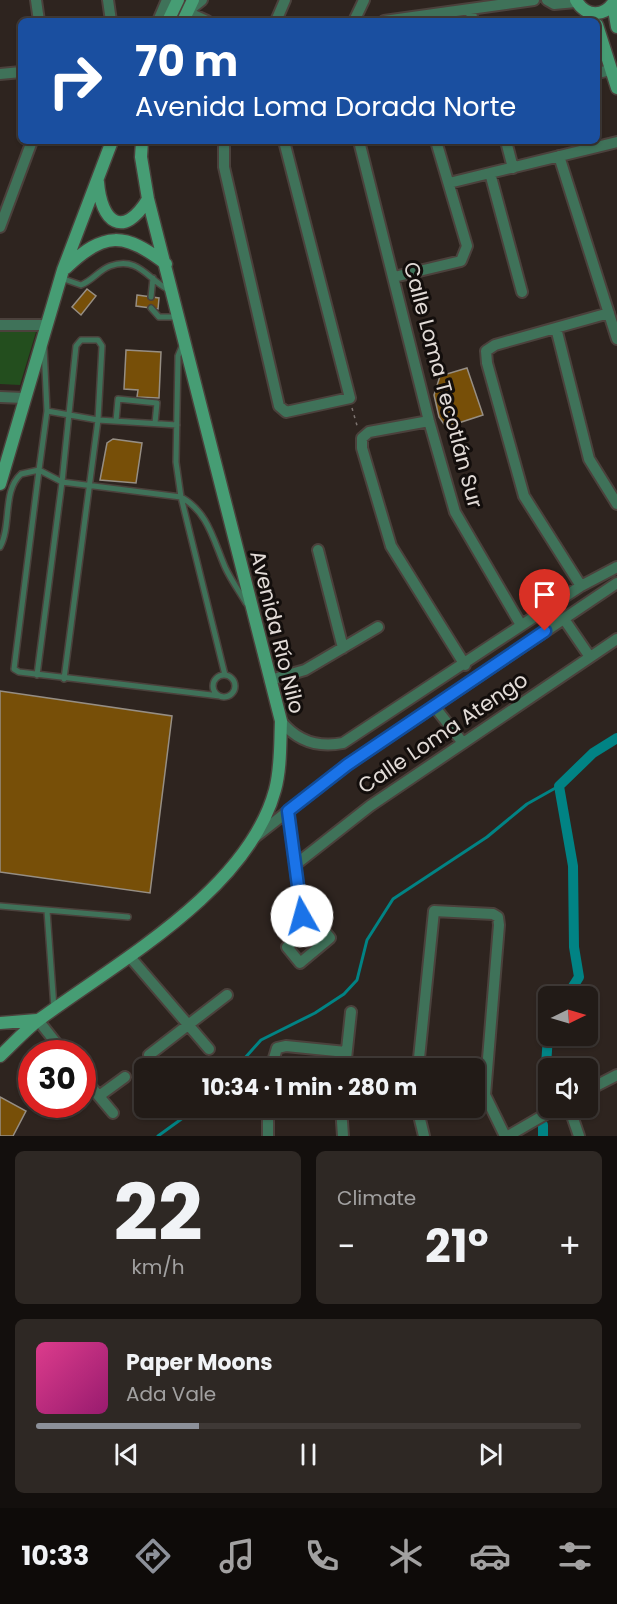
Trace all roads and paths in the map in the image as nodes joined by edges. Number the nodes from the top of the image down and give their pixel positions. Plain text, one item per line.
1 (36, 0) edge
2 (108, 0) edge
3 (167, 0) edge
4 (178, 0) edge
5 (193, 0) edge
6 (202, 0) edge
7 (285, 0) edge
8 (364, 0) edge
9 (534, 0) edge
10 (547, 0) edge
11 (576, 1) edge
12 (614, 2) edge
13 (470, 9) junction
14 (185, 16) edge
15 (591, 16) edge
16 (39, 18) edge
17 (111, 18) edge
18 (159, 18) edge
19 (169, 18) edge
20 (277, 18) edge
21 (355, 18) edge
22 (413, 18) edge
23 (472, 18) edge
24 (617, 27) edge
25 (600, 35) edge
26 (611, 70) junction
27 (18, 72) edge
28 (600, 72) edge
29 (0, 75) edge
30 (617, 88) edge
31 (617, 142) edge
32 (30, 144) edge
33 (111, 144) edge
34 (142, 144) edge
35 (224, 144) edge
36 (285, 144) edge
37 (360, 144) edge
38 (437, 144) edge
39 (507, 144) edge
40 (559, 156) junction
41 (513, 168) junction
42 (490, 173) junction
43 (97, 177) junction
44 (449, 183) junction
45 (5, 195) edge
46 (148, 199) junction
47 (0, 227) edge
48 (166, 264) junction
49 (62, 274) junction
50 (394, 277) junction
51 (153, 278) junction
52 (173, 292) junction
53 (522, 292) dead end
54 (151, 297) dead end
55 (151, 308) dead end
56 (609, 313) junction
57 (180, 317) junction
58 (0, 325) edge
59 (45, 328) junction
60 (556, 328) junction
61 (617, 338) edge
62 (186, 339) junction
63 (0, 397) edge
64 (24, 398) junction
65 (350, 398) junction
66 (47, 411) junction
67 (68, 415) junction
68 (98, 420) junction
69 (116, 421) junction
70 (429, 421) junction
71 (155, 423) junction
72 (177, 425) junction
73 (362, 438) junction
74 (39, 470) junction
75 (62, 482) junction
76 (0, 484) edge
77 (88, 487) junction
78 (181, 497) junction
79 (617, 504) edge
80 (0, 547) edge
81 (318, 550) dead end
82 (617, 567) edge
83 (617, 583) edge
84 (581, 586) junction
85 (251, 609) junction
86 (564, 619) junction
87 (521, 625) junction
88 (378, 627) dead end
89 (617, 639) edge
90 (343, 648) junction
91 (590, 657) junction
92 (465, 664) junction
93 (38, 675) junction
94 (225, 675) junction
95 (64, 679) junction
96 (270, 680) junction
97 (219, 696) junction
98 (434, 706) junction
99 (281, 721) junction
100 (463, 743) junction
101 (288, 811) junction
102 (255, 837) junction
103 (295, 866) junction
104 (0, 906) edge
105 (47, 911) junction
106 (128, 917) dead end
107 (310, 928) dead end
108 (130, 957) junction
109 (227, 995) dead end
110 (54, 1009) junction
111 (351, 1012) dead end
112 (38, 1020) junction
113 (0, 1023) edge
114 (188, 1025) junction
115 (54, 1040) edge
116 (208, 1049) dead end
117 (346, 1052) junction
118 (149, 1055) dead end
119 (0, 1056) edge
120 (274, 1058) edge
121 (346, 1058) edge
122 (419, 1058) edge
123 (617, 1075) edge
124 (125, 1077) dead end
125 (598, 1080) edge
126 (96, 1093) edge
127 (99, 1096) junction
128 (113, 1113) dead end
129 (268, 1118) edge
130 (342, 1118) edge
131 (420, 1118) edge
132 (539, 1118) edge
133 (573, 1118) edge
134 (268, 1136) edge
135 (343, 1136) edge
136 (424, 1136) edge
137 (507, 1136) edge
138 (579, 1136) edge

1 - 16 street
2 - 17 street
3 - 18 street
4 - 19 main road
5 - 14 main road
6 - 14 street
7 - 20 street
8 - 21 street
9 - 13 street
10 - 11 street
11 - 15 main road
12 - 15 main road
12 - 24 main road
13 - 22 street
13 - 23 street
25 - 26 main road
26 - 28 street
26 - 30 main road
27 - 29 street
31 - 40 street
32 - 45 street
33 - 43 main road
34 - 46 main road, Avenida Río Nilo
35 - 65 street
36 - 65 street
37 - 50 street, Calle Loma Tecotlán Sur
38 - 44 street
39 - 41 street
40 - 41 street
40 - 56 street
41 - 42 street
42 - 44 street
42 - 53 street
43 - 46 main road
43 - 49 main road
44 - 50 street
45 - 47 street
46 - 48 main road, Avenida Río Nilo
48 - 49 main road
48 - 52 main road, Avenida Río Nilo
49 - 51 lane
49 - 59 main road
50 - 70 street, Calle Loma Tecotlán Sur
51 - 52 lane
51 - 54 lane
52 - 57 main road, Avenida Río Nilo
55 - 57 lane
56 - 60 street
56 - 61 street
57 - 62 main road, Avenida Río Nilo
58 - 59 street
59 - 64 main road
59 - 66 lane
60 - 79 street
60 - 84 street
62 - 72 lane
62 - 85 main road, Avenida Río Nilo
63 - 64 street
64 - 76 main road
65 - 73 path
66 - 67 lane
66 - 74 lane
67 - 68 lane
67 - 68 lane
67 - 75 lane
68 - 69 lane
68 - 77 lane
69 - 71 lane
69 - 71 lane
70 - 73 street
70 - 87 street, Calle Loma Tecotlán Sur
71 - 72 lane
72 - 78 lane
73 - 92 street
74 - 75 lane
74 - 80 lane
74 - 93 lane
75 - 77 lane
75 - 93 lane
77 - 78 lane
77 - 95 lane
78 - 85 lane
78 - 94 lane
81 - 90 street
82 - 84 street
83 - 86 street
84 - 87 street
85 - 96 main road, Avenida Río Nilo
86 - 91 street
86 - 98 street
87 - 92 street
88 - 90 street
89 - 91 street, Calle Loma Atengo
90 - 96 street
91 - 100 street, Calle Loma Atengo
92 - 99 street
93 - 95 lane
94 - 97 lane
94 - 97 lane
95 - 97 lane
96 - 99 main road, Avenida Río Nilo
98 - 100 street
98 - 101 street
99 - 102 main road, Avenida Río Nilo
100 - 103 street, Calle Loma Atengo
101 - 102 street
101 - 103 street
102 - 108 main road, Avenida Río Nilo
103 - 107 street
104 - 105 lane
105 - 106 lane
105 - 110 lane
108 - 110 main road, Avenida Río Nilo
108 - 114 street
109 - 114 street
110 - 112 main road, Avenida Río Nilo
111 - 117 street
112 - 113 main road
112 - 115 street
112 - 119 main road, Avenida Río Nilo
114 - 116 street
114 - 118 street
117 - 120 street
117 - 121 street
122 - 137 street
123 - 125 street
124 - 127 street
126 - 127 street
127 - 128 street
129 - 134 street
130 - 135 street
131 - 136 street
132 - 137 street
133 - 138 street

